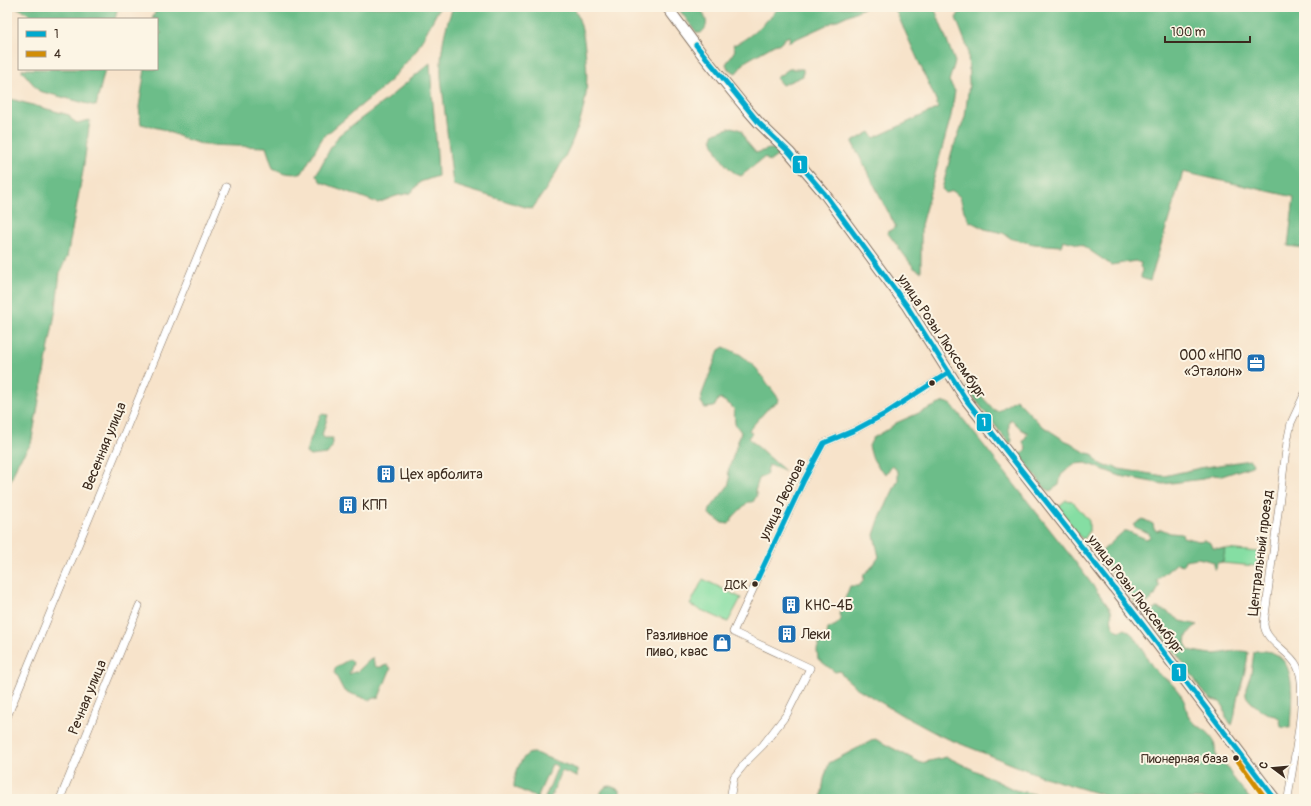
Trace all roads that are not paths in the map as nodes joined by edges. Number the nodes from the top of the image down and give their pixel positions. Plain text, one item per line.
1 (667, 7) edge
2 (226, 187) dead end
3 (949, 372) junction
4 (1304, 395) edge
5 (139, 606) dead end
6 (7, 717) edge
7 (60, 799) edge
8 (730, 799) edge
9 (1276, 799) edge
10 (1288, 799) edge

1 - 3 street, улица Розы Люксембург
2 - 6 street, Весенняя улица
3 - 8 street, улица Леонова
3 - 9 street, улица Розы Люксембург
4 - 10 street, Центральный проезд
5 - 7 street, Речная улица

